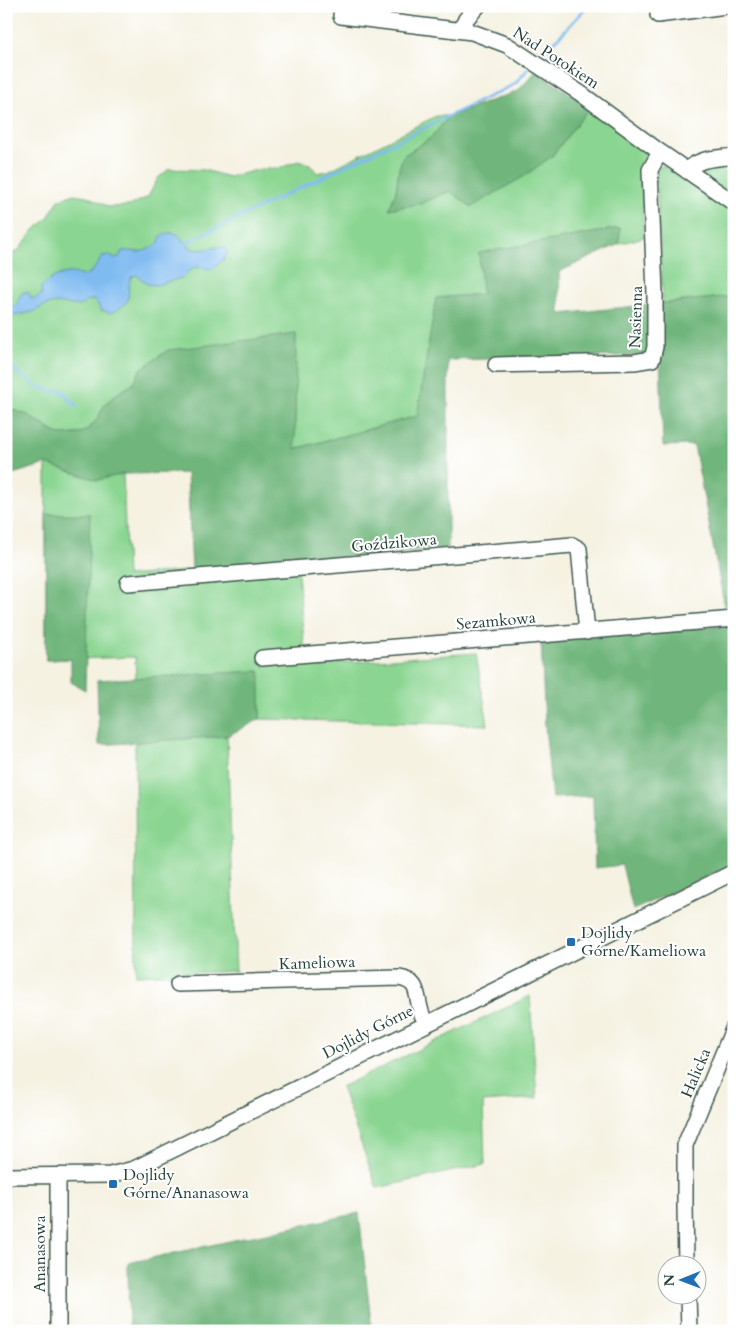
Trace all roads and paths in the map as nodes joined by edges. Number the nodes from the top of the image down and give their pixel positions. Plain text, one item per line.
1 (342, 6) edge
2 (478, 6) edge
3 (726, 6) edge
4 (658, 14) dead end
5 (460, 30) junction
6 (660, 152) junction
7 (734, 156) edge
8 (687, 171) junction
9 (734, 203) edge
10 (496, 365) dead end
11 (128, 583) dead end
12 (734, 619) edge
13 (587, 632) junction
14 (262, 658) dead end
15 (734, 872) edge
16 (178, 984) dead end
17 (426, 1023) junction
18 (734, 1027) edge
19 (6, 1176) edge
20 (58, 1176) junction
21 (686, 1254) edge
22 (689, 1304) edge
23 (58, 1331) edge
24 (690, 1331) edge

1 - 5 street, Nad Potokiem
2 - 5 street
3 - 4 street
5 - 6 street, Nad Potokiem
6 - 8 street, Nad Potokiem
6 - 10 street, Nasienna
7 - 8 street
8 - 9 street, Nad Potokiem
11 - 13 street, Goździkowa
12 - 13 street, Sezamkowa
13 - 14 street, Sezamkowa
15 - 17 street, Dojlidy Górne
16 - 17 street, Kameliowa
17 - 20 street, Dojlidy Górne
18 - 21 street, Halicka
19 - 20 street, Dojlidy Górne
20 - 23 street, Ananasowa
22 - 24 street

